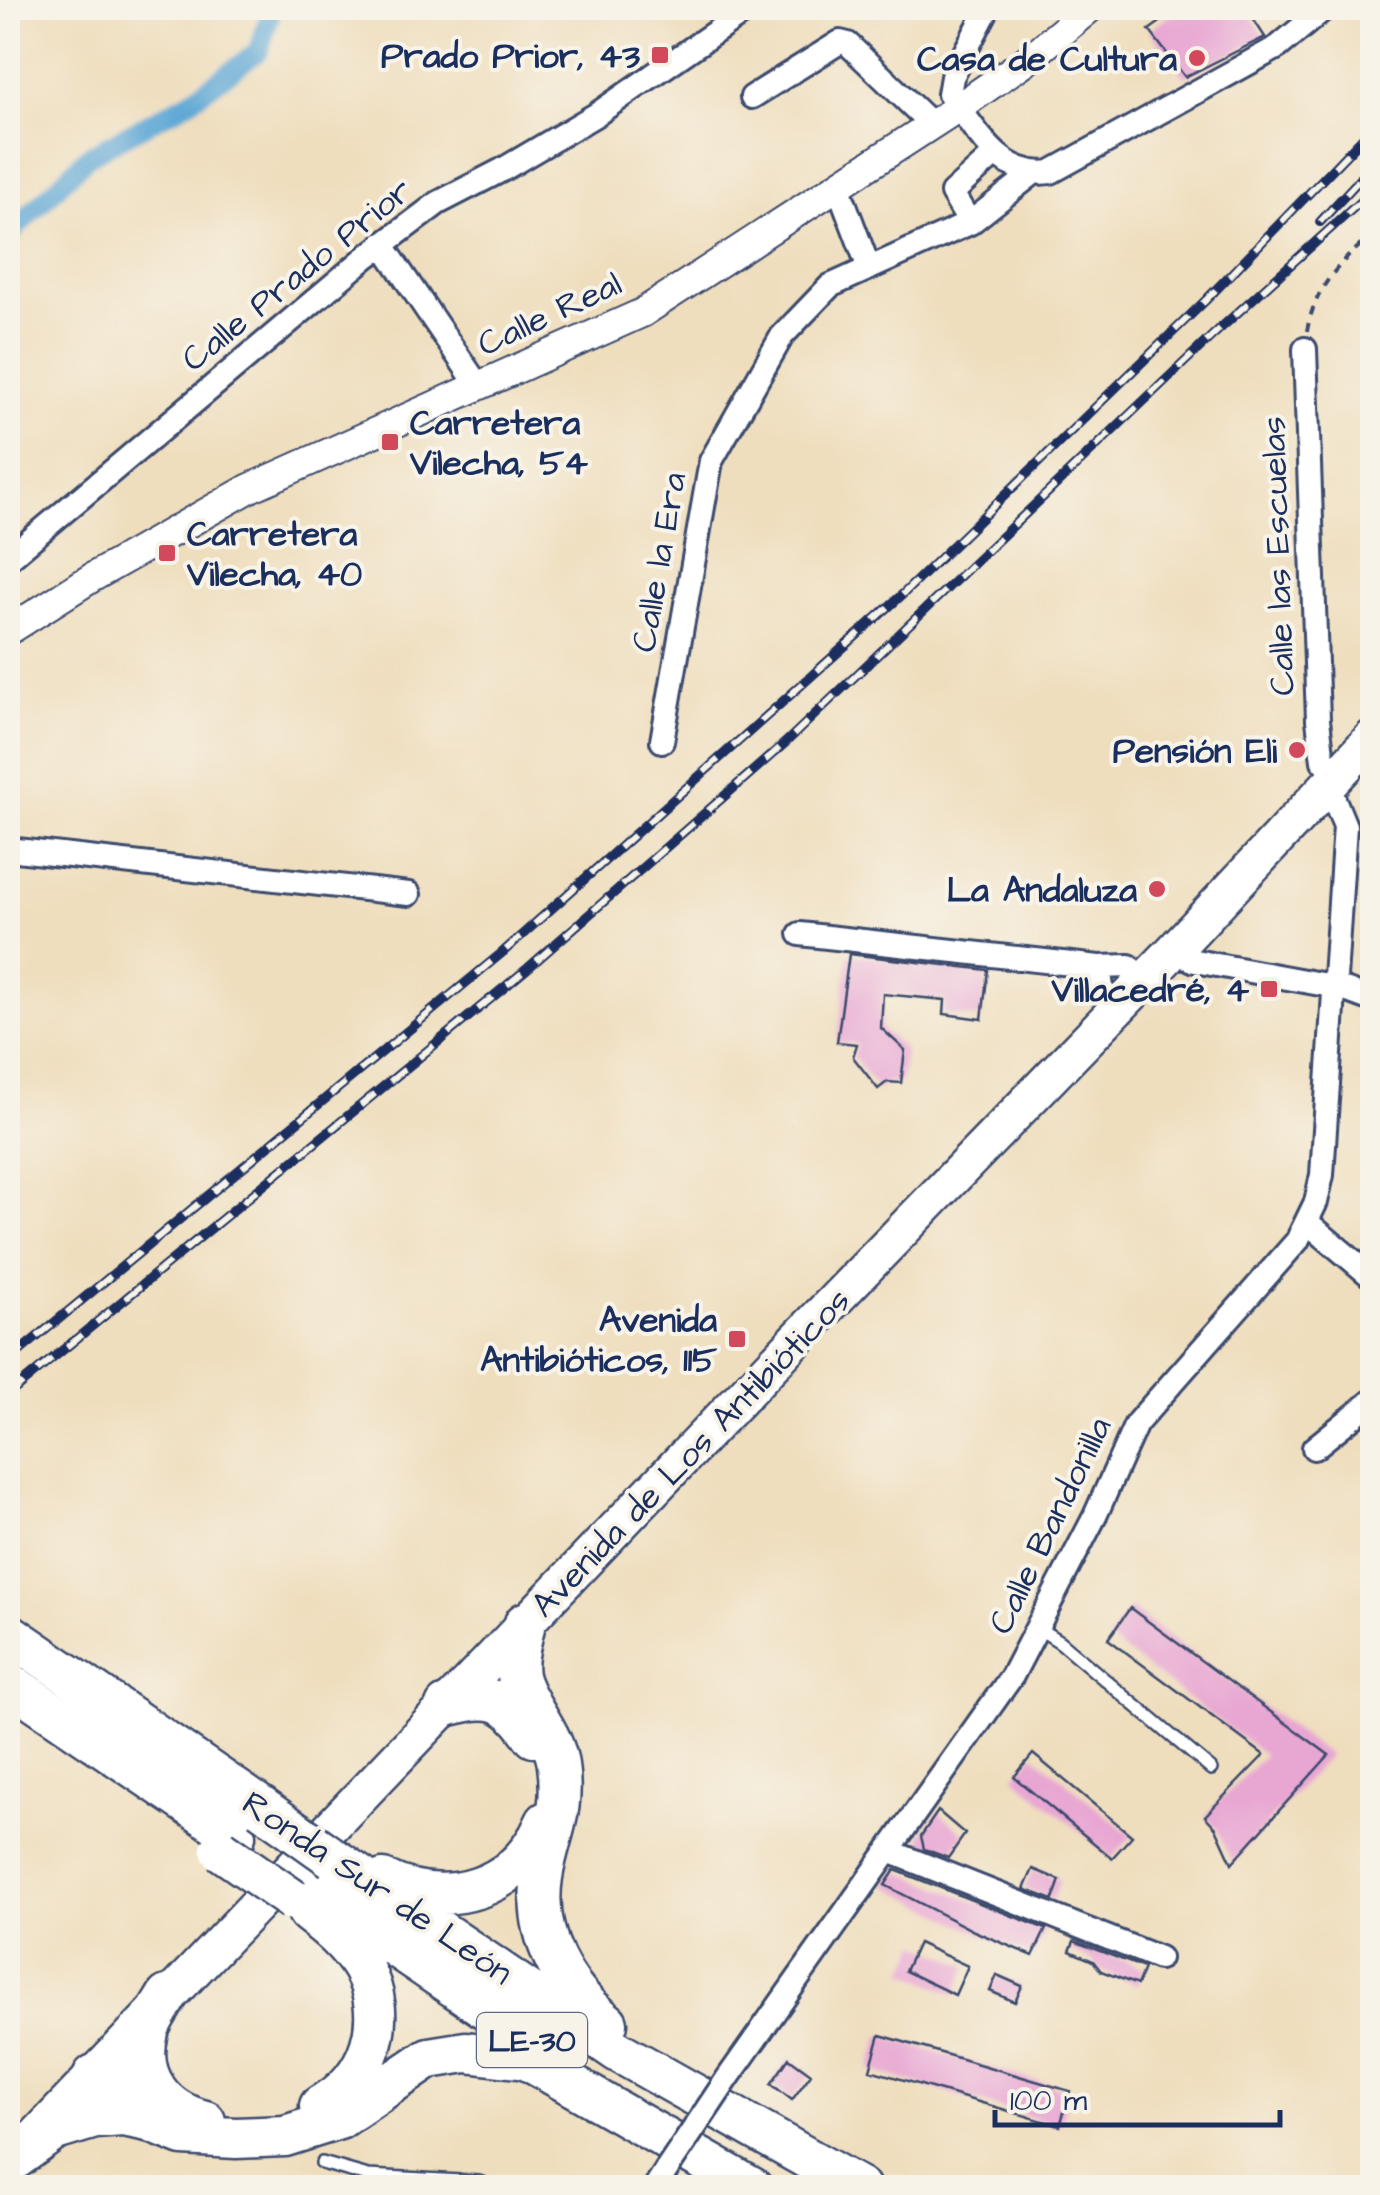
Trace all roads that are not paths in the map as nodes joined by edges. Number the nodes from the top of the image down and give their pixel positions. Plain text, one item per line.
1 (750, 8) edge
2 (988, 8) edge
3 (1090, 8) edge
4 (1325, 8) edge
5 (752, 97) dead end
6 (959, 107) junction
7 (932, 125) junction
8 (994, 154) junction
9 (1032, 174) junction
10 (838, 188) junction
11 (970, 223) junction
12 (382, 244) junction
13 (869, 268) junction
14 (1305, 349) road end
15 (479, 387) junction
16 (8, 560) edge
17 (8, 631) edge
18 (1372, 710) edge
19 (1372, 738) edge
20 (662, 741) dead end
21 (1326, 774) junction
22 (1258, 829) junction
23 (8, 849) edge
24 (409, 894) dead end
25 (800, 934) dead end
26 (1173, 951) junction
27 (1110, 975) junction
28 (1337, 988) junction
29 (1372, 1000) edge
30 (967, 1164) junction
31 (916, 1184) junction
32 (1308, 1223) junction
33 (1372, 1276) edge
34 (795, 1341) junction
35 (1372, 1401) edge
36 (678, 1432) junction
37 (1314, 1448) dead end
38 (525, 1623) joint
39 (1038, 1628) junction
40 (8, 1634) edge
41 (502, 1681) junction
42 (8, 1682) edge
43 (446, 1706) joint
44 (1211, 1768) dead end
45 (230, 1827) junction
46 (889, 1851) junction
47 (278, 1852) junction
48 (311, 1881) junction
49 (215, 1918) junction
50 (1159, 1958) dead end
51 (166, 1996) junction
52 (94, 2075) junction
53 (682, 2087) junction
54 (154, 2090) junction
55 (123, 2116) junction
56 (9, 2153) edge
57 (322, 2163) dead end
58 (661, 2178) edge
59 (496, 2188) edge
60 (752, 2188) edge
61 (762, 2188) edge
62 (860, 2188) edge

1 - 12 street, Calle Prado Prior
2 - 6 street
3 - 6 street, Calle Real
4 - 9 street, Calle la Era
5 - 7 street
6 - 7 street, Calle Real
6 - 8 street
7 - 10 street, Calle Real
8 - 9 street
8 - 11 street
9 - 11 street, Calle la Era
10 - 13 street
10 - 15 street, Calle Real
11 - 13 street, Calle la Era
12 - 15 street
12 - 16 street, Calle Prado Prior
13 - 20 street, Calle la Era
14 - 21 street, Calle las Escuelas
15 - 17 street, Calle Real
18 - 21 main road, Avenida de Los Antibióticos
19 - 21 main road, Avenida de Los Antibióticos
21 - 22 main road, Avenida de Los Antibióticos
21 - 26 main road, Avenida de Los Antibióticos
21 - 28 street, Calle Bandonilla
22 - 26 main road
22 - 27 main road, Avenida de Los Antibióticos
23 - 24 street
25 - 27 street
26 - 27 main road
26 - 28 street
26 - 30 main road, Avenida de Los Antibióticos
27 - 31 main road, Avenida de Los Antibióticos
28 - 29 street
28 - 32 street, Calle Bandonilla
30 - 31 main road
30 - 34 main road, Avenida de Los Antibióticos
31 - 34 main road
31 - 36 main road, Avenida de Los Antibióticos
32 - 33 street
32 - 39 street, Calle Bandonilla
34 - 38 main road, Avenida de Los Antibióticos
35 - 37 street
36 - 41 main road
36 - 47 main road, Avenida de Los Antibióticos
38 - 41 highway
39 - 44 lane
39 - 46 street, Calle Bandonilla
40 - 45 highway, Ronda Sur de León / LE-30
41 - 43 highway
41 - 47 main road
41 - 48 highway
41 - 53 highway
42 - 45 highway, Ronda Sur de León / LE-30
43 - 51 main road
45 - 48 highway, Ronda Sur de León / LE-30
46 - 50 street
46 - 58 street, Calle Bandonilla, bridge
47 - 49 main road, Avenida de Los Antibióticos
48 - 53 highway, Ronda Sur de León / LE-30
48 - 54 highway
48 - 61 highway, Ronda Sur de León / LE-30
49 - 52 main road
49 - 56 main road, Avenida de Los Antibióticos
51 - 52 main road
51 - 54 highway
52 - 54 highway
52 - 55 highway
52 - 56 main road
53 - 62 highway, Ronda Sur de León / LE-30
55 - 56 highway
55 - 60 highway
57 - 59 lane

